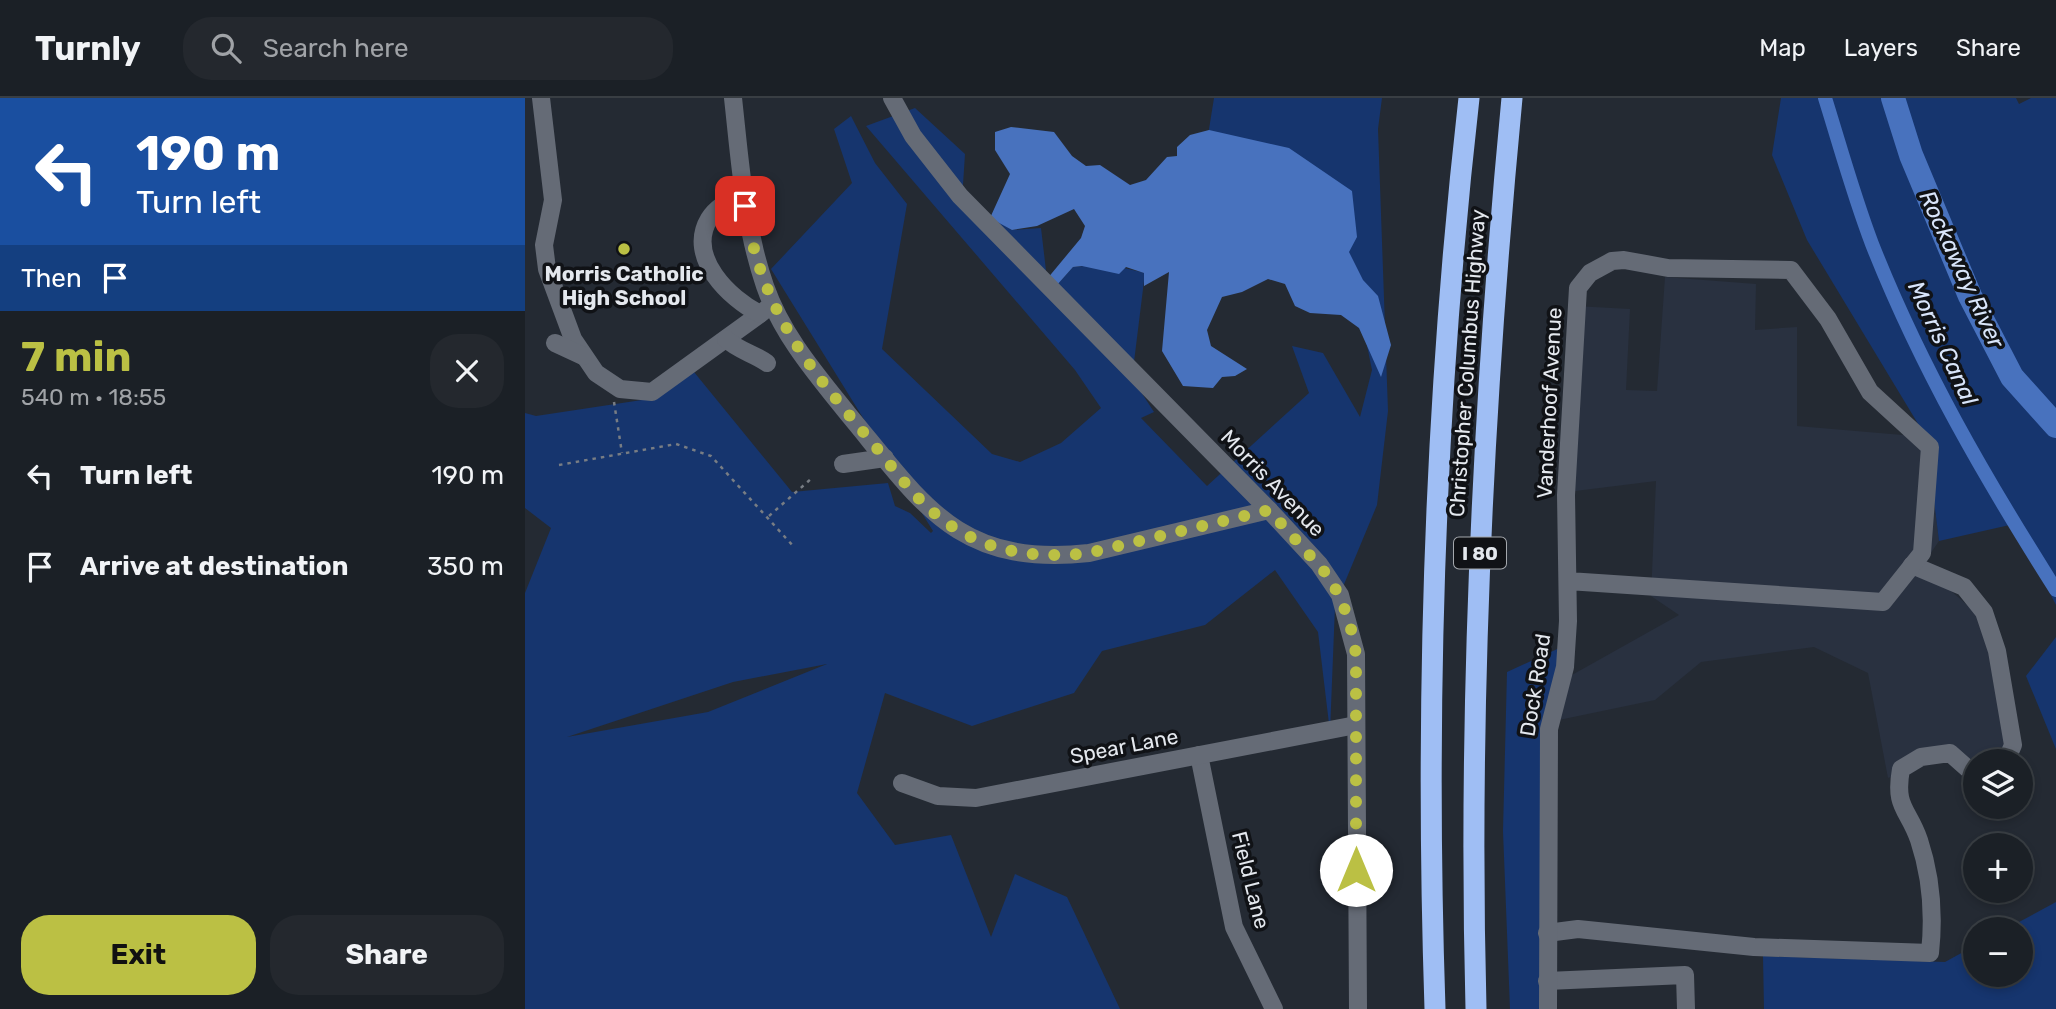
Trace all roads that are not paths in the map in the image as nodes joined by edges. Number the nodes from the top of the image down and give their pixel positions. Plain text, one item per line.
1 (541, 98) edge
2 (733, 98) edge
3 (892, 98) edge
4 (1469, 98) edge
5 (1512, 98) edge
6 (744, 192) junction
7 (767, 309) junction
8 (726, 339) junction
9 (555, 343) dead end
10 (583, 356) junction
11 (767, 363) dead end
12 (885, 458) junction
13 (843, 464) dead end
14 (1269, 510) junction
15 (1912, 565) junction
16 (1568, 581) junction
17 (1356, 725) junction
18 (2011, 749) edge
19 (1199, 755) junction
20 (1963, 764) edge
21 (902, 783) dead end
22 (1547, 933) junction
23 (1547, 981) junction
24 (1275, 1009) edge
25 (1358, 1009) edge
26 (1436, 1009) edge
27 (1476, 1009) edge
28 (1548, 1009) edge
29 (1686, 1009) edge

1 - 10 street
2 - 6 street
3 - 14 street, Morris Avenue
4 - 26 highway, Christopher Columbus Highway / I 80
5 - 27 highway, Christopher Columbus Highway / I 80
6 - 7 street
6 - 7 street
7 - 8 street
7 - 12 street
8 - 10 street
8 - 11 street
9 - 10 street
12 - 13 street
12 - 14 street
14 - 17 street, Morris Avenue
15 - 16 street
15 - 16 street, Vanderhoof Avenue
15 - 18 street
16 - 22 street, Dock Road
17 - 19 street, Spear Lane
17 - 25 street, Morris Avenue
19 - 21 street, Spear Lane
19 - 24 street, Field Lane
20 - 22 street
22 - 23 street, Dock Road
23 - 28 street, Dock Road
23 - 29 street

